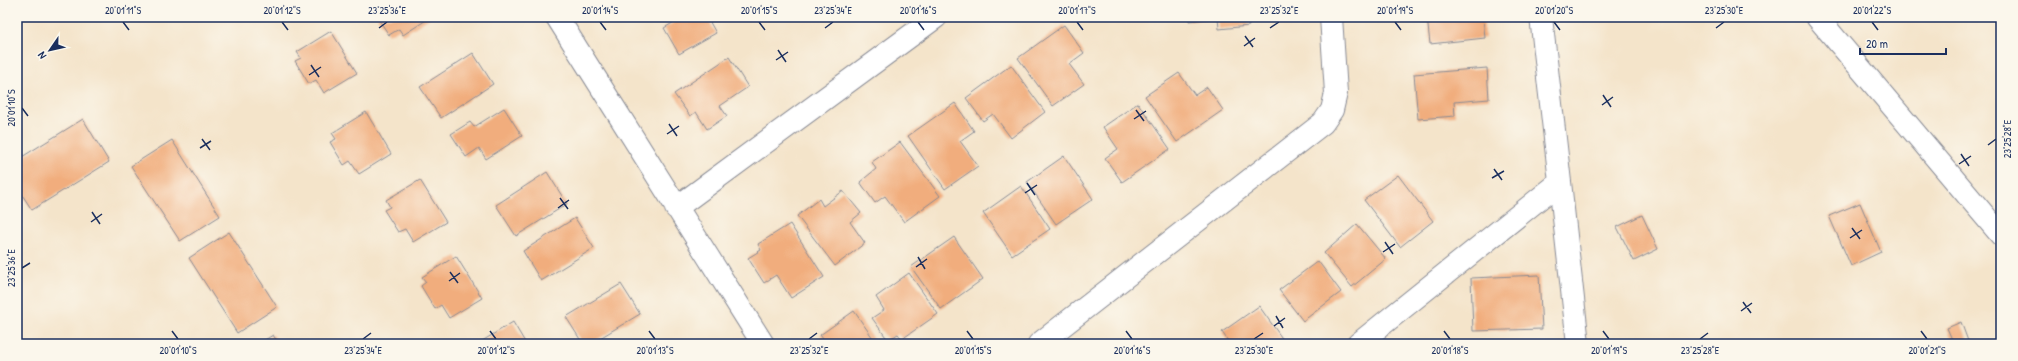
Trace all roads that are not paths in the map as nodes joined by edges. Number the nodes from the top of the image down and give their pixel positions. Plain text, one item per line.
1 (557, 17) edge
2 (936, 17) edge
3 (1331, 17) edge
4 (1541, 17) edge
5 (1817, 17) edge
6 (1560, 182) junction
7 (676, 208) junction
8 (2001, 235) edge
9 (763, 344) edge
10 (1039, 344) edge
11 (1358, 344) edge
12 (1578, 344) edge

1 - 7 street
2 - 7 street
3 - 10 street
4 - 6 street
5 - 8 street
6 - 11 street
6 - 12 street
7 - 9 street

